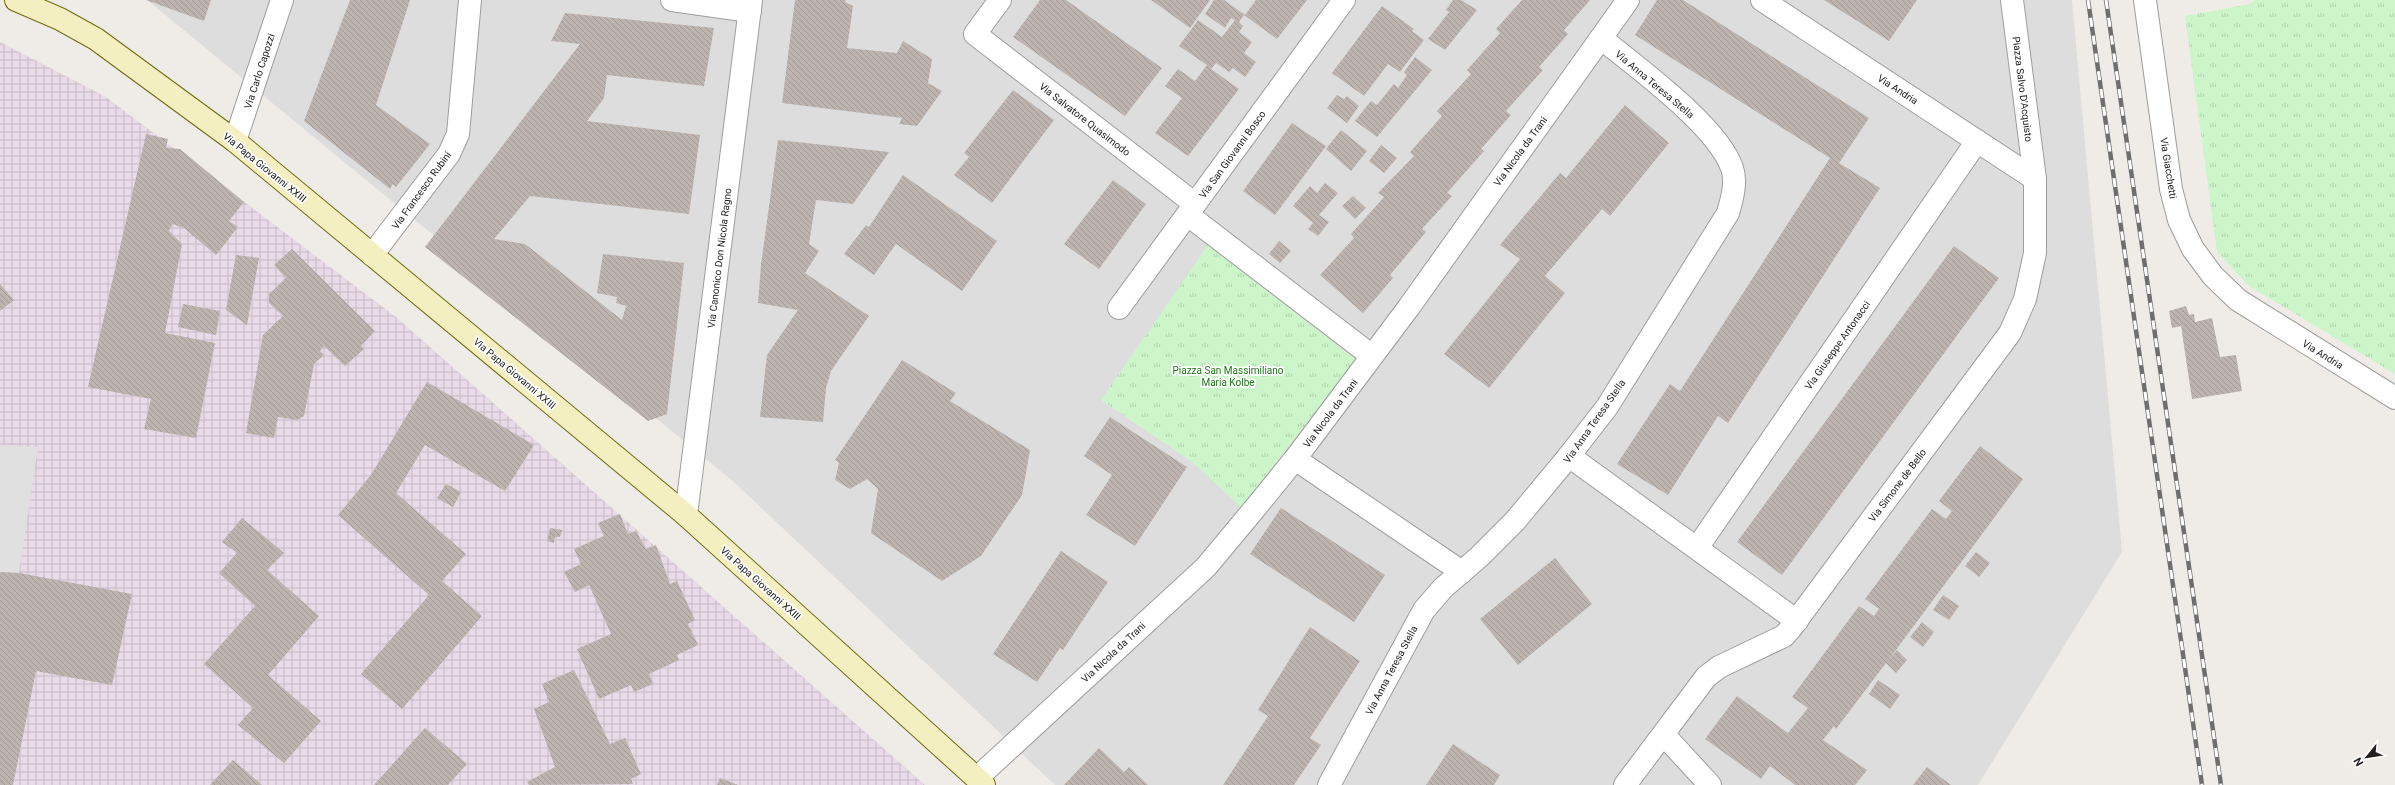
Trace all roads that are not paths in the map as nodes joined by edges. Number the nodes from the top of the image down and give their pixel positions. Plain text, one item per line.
1 (16, 0) edge
2 (282, 0) edge
3 (470, 0) edge
4 (672, 0) edge
5 (1000, 0) edge
6 (1344, 0) edge
7 (1628, 0) edge
8 (1762, 0) edge
9 (2012, 0) edge
10 (2145, 0) edge
11 (751, 6) edge
12 (1601, 38) junction
13 (235, 141) junction
14 (1978, 141) junction
15 (2035, 179) junction
16 (1192, 210) junction
17 (372, 255) junction
18 (1119, 308) dead end
19 (2251, 310) joint
20 (1372, 356) junction
21 (2395, 398) edge
22 (1570, 456) junction
23 (1295, 459) junction
24 (686, 515) junction
25 (1697, 548) junction
26 (1462, 572) junction
27 (1797, 621) junction
28 (1664, 735) junction
29 (981, 782) edge
30 (1329, 785) edge
31 (1625, 785) edge
32 (1710, 785) edge

1 - 13 main road, Via Papa Giovanni XXIII
2 - 13 street, Via Carlo Capozzi
3 - 17 street, Via Francesco Rubini
4 - 11 street
5 - 16 street, Via Salvatore Quasimodo
6 - 16 street, Via San Giovanni Bosco
7 - 12 street, Via Nicola da Trani
8 - 14 street, Via Andria
9 - 15 street, Piazza Salvo D'Acquisto
10 - 19 street, Via Giacchetti
11 - 24 street, Via Canonico Don Nicola Ragno
12 - 20 street, Via Nicola da Trani
12 - 22 street, Via Anna Teresa Stella
13 - 17 main road, Via Papa Giovanni XXIII
14 - 15 street, Via Andria
14 - 25 street, Via Giuseppe Antonacci
15 - 27 street, Via Simone de Bello
16 - 18 street, Via San Giovanni Bosco
16 - 20 street
17 - 24 main road, Via Papa Giovanni XXIII
19 - 21 street, Via Andria
20 - 23 street, Via Nicola da Trani
22 - 25 street
22 - 26 street, Via Anna Teresa Stella
23 - 26 street
23 - 29 street, Via Nicola da Trani
24 - 29 main road, Via Papa Giovanni XXIII
25 - 27 street
26 - 30 street, Via Anna Teresa Stella
27 - 28 street, Via Simone de Bello
28 - 31 street, Via Simone de Bello
28 - 32 street

